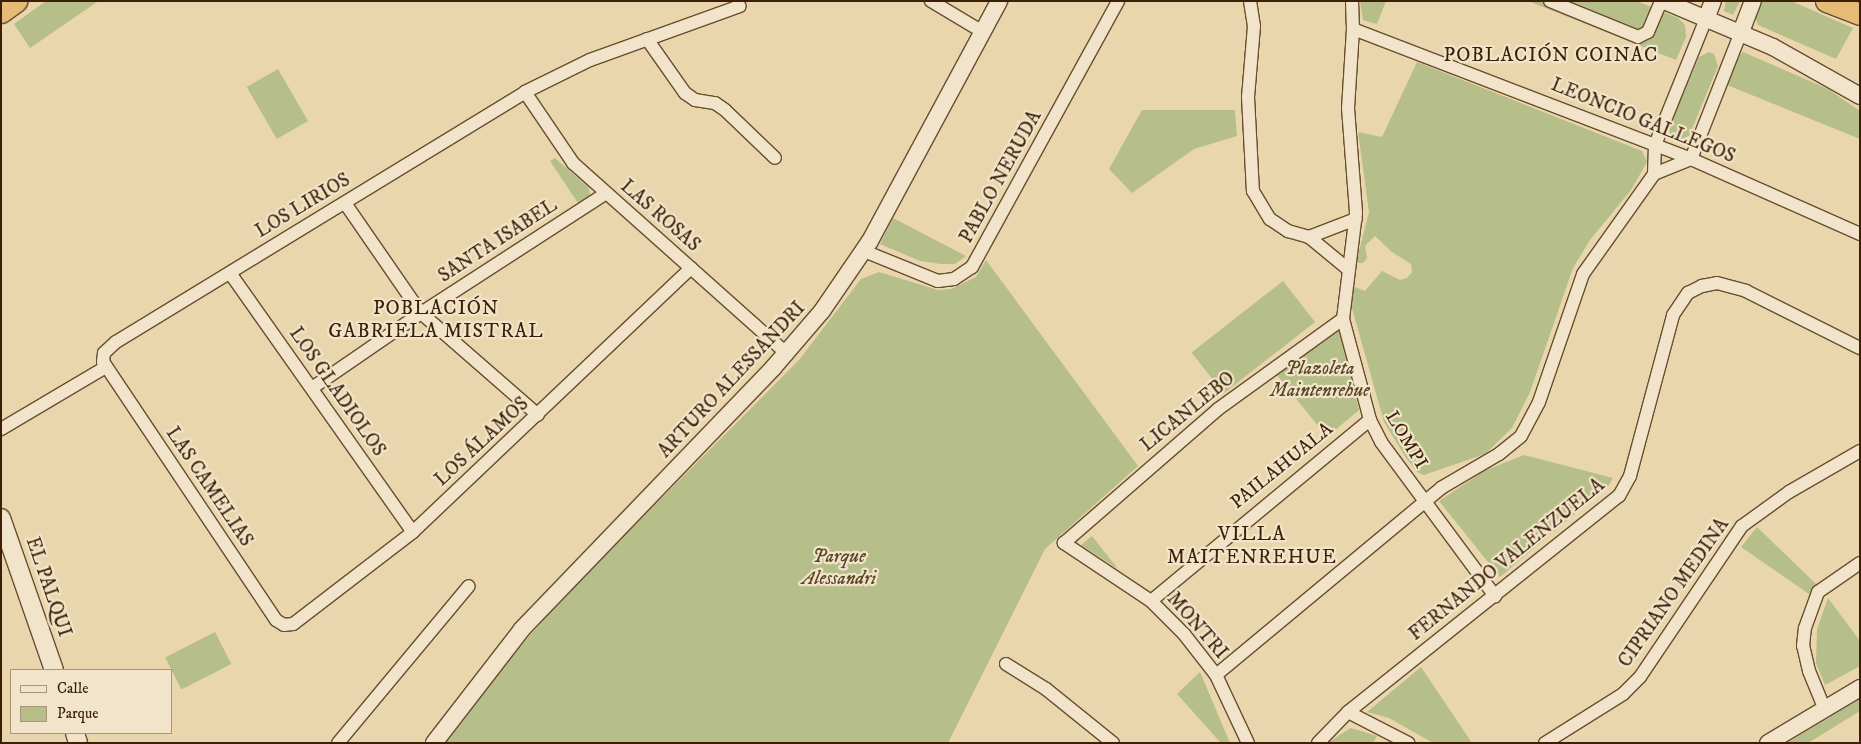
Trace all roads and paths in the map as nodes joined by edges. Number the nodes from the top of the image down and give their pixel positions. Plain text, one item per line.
1 (16, 1) edge
2 (931, 1) edge
3 (1000, 1) edge
4 (1118, 1) edge
5 (1250, 1) edge
6 (1352, 1) edge
7 (1550, 1) edge
8 (1662, 1) edge
9 (1713, 1) edge
10 (1753, 1) edge
11 (1826, 1) edge
12 (740, 6) dead end
13 (1, 12) edge
14 (1860, 14) edge
15 (1706, 19) junction
16 (1353, 28) junction
17 (983, 32) junction
18 (1741, 32) junction
19 (647, 39) junction
20 (525, 92) junction
21 (1860, 96) edge
22 (1654, 145) junction
23 (775, 158) dead end
24 (1690, 159) junction
25 (1654, 174) junction
26 (606, 194) junction
27 (345, 203) junction
28 (1356, 219) junction
29 (1860, 234) edge
30 (1309, 237) junction
31 (864, 251) junction
32 (692, 268) junction
33 (1348, 269) junction
34 (230, 273) junction
35 (421, 313) junction
36 (1343, 319) junction
37 (1860, 348) edge
38 (787, 354) junction
39 (104, 368) junction
40 (312, 388) junction
41 (538, 415) junction
42 (1370, 420) junction
43 (1, 429) edge
44 (1860, 451) edge
45 (1423, 502) junction
46 (1, 518) edge
47 (413, 532) junction
48 (1064, 543) joint
49 (1860, 563) edge
50 (469, 586) dead end
51 (1495, 596) junction
52 (1151, 601) junction
53 (284, 625) joint
54 (1006, 664) dead end
55 (54, 669) edge
56 (1216, 676) junction
57 (1860, 688) edge
58 (1825, 710) junction
59 (1348, 712) junction
60 (338, 743) edge
61 (434, 743) edge
62 (1113, 743) edge
63 (1248, 743) edge
64 (1318, 743) edge
65 (1408, 743) edge
66 (1545, 743) edge
67 (1768, 743) edge

1 - 13 highway
2 - 17 street
3 - 17 street, ARTURO ALESSANDRI
4 - 31 street, PABLO NERUDA
5 - 30 street
6 - 16 street
7 - 8 street
8 - 15 street
9 - 15 street
10 - 18 street
11 - 14 highway
12 - 19 street, LOS LIRIOS
15 - 18 street
15 - 22 street
16 - 22 street, LEONCIO GALLEGOS
16 - 28 street
17 - 31 street, ARTURO ALESSANDRI
18 - 21 street
18 - 24 street
19 - 20 street, LOS LIRIOS
19 - 23 street
20 - 26 street, LAS ROSAS
20 - 27 street, LOS LIRIOS
22 - 24 street, LEONCIO GALLEGOS
22 - 25 street
24 - 25 street
24 - 29 street, LEONCIO GALLEGOS
25 - 45 street
26 - 32 street, LAS ROSAS
26 - 35 street, SANTA ISABEL
27 - 34 street, LOS LIRIOS
27 - 35 street
28 - 30 street
28 - 33 street, LOMPI
30 - 33 street
31 - 38 street, ARTURO ALESSANDRI
32 - 38 street, LAS ROSAS
32 - 41 street, LOS ÁLAMOS
33 - 36 street, LOMPI
34 - 39 street, LOS LIRIOS
34 - 40 street, LOS GLADIOLOS
35 - 40 street, SANTA ISABEL
35 - 41 street
36 - 42 street, LOMPI
36 - 48 street, LICANLEBO
37 - 51 street, FERNANDO VALENZUELA
38 - 61 street, ARTURO ALESSANDRI
39 - 43 street
39 - 53 street, LAS CAMELIAS
40 - 47 street, LOS GLADIOLOS
41 - 47 street, LOS ÁLAMOS
42 - 45 street, LOMPI
42 - 52 street, PAILAHUALA
44 - 66 street, CIPRIANO MEDINA
45 - 51 street, LOMPI
45 - 56 street
46 - 55 main road, EL PALQUI
47 - 53 street, LOS ÁLAMOS
48 - 52 street, MONTRI
49 - 58 street
50 - 60 street
51 - 59 street, FERNANDO VALENZUELA
52 - 56 street, MONTRI
54 - 62 street
56 - 63 street, MONTRI
57 - 58 street
58 - 67 street
59 - 64 street, FERNANDO VALENZUELA
59 - 65 street

